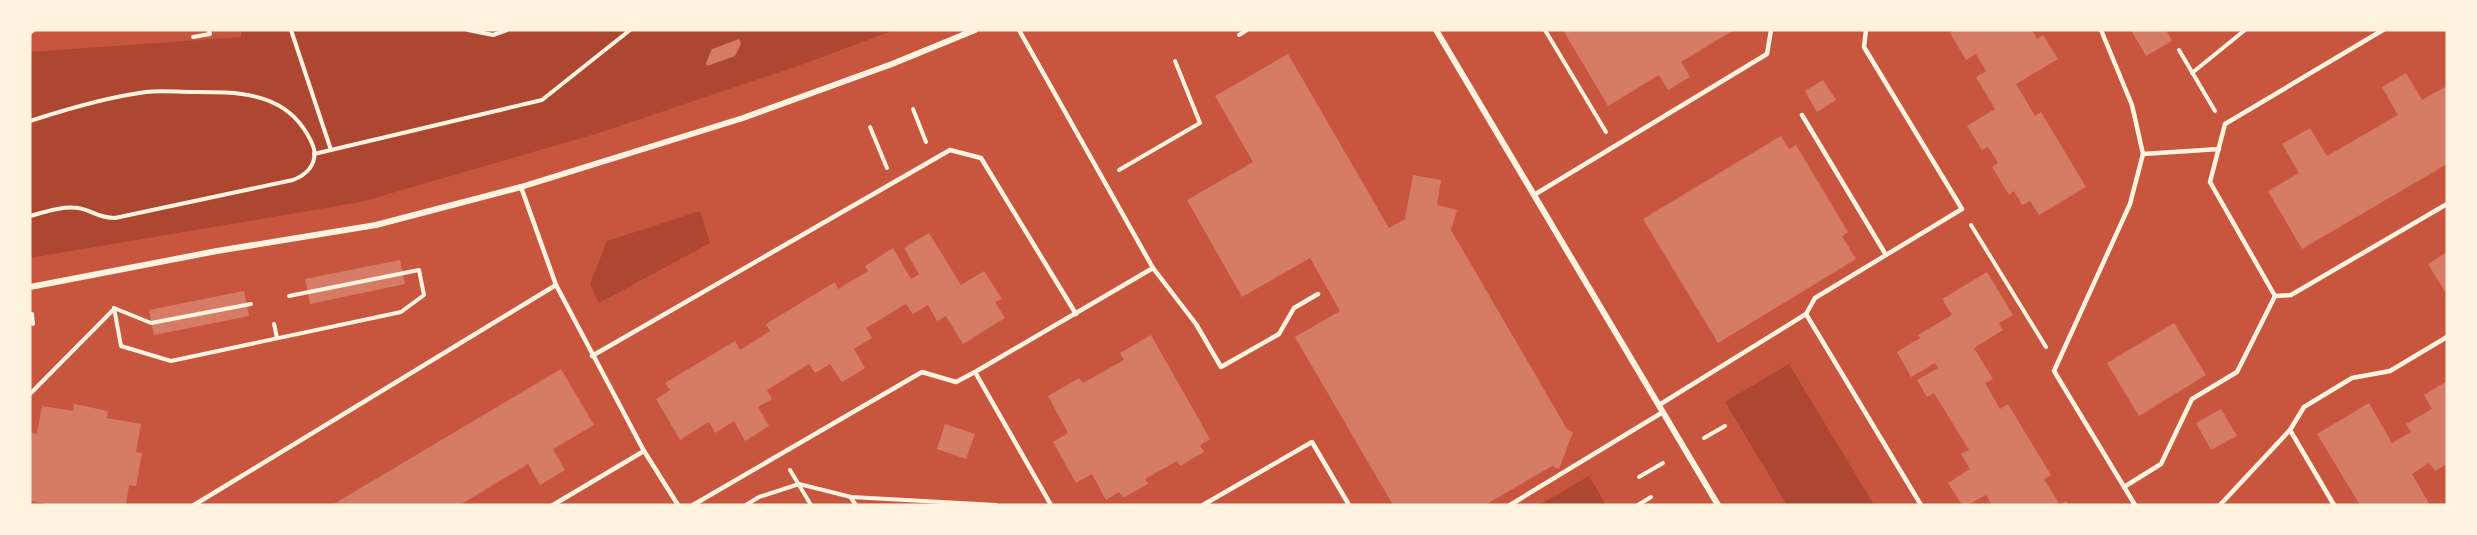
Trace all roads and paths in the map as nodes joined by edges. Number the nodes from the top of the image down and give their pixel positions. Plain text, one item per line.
1 (34, 30) edge
2 (209, 30) edge
3 (291, 30) edge
4 (468, 30) edge
5 (507, 30) edge
6 (630, 30) edge
7 (975, 30) edge
8 (1019, 30) edge
9 (1247, 30) edge
10 (1436, 30) edge
11 (1545, 30) edge
12 (1771, 30) edge
13 (1866, 30) edge
14 (2101, 30) edge
15 (2245, 30) edge
16 (2383, 30) edge
17 (30, 33) edge
18 (1239, 35) dead end
19 (194, 37) dead end
20 (2179, 50) dead end
21 (1175, 61) dead end
22 (2192, 73) junction
23 (913, 110) dead end
24 (1802, 115) dead end
25 (30, 121) edge
26 (2225, 124) junction
27 (870, 127) dead end
28 (1614, 146) junction
29 (2219, 149) junction
30 (331, 150) junction
31 (314, 154) junction
32 (2143, 154) junction
33 (933, 160) junction
34 (1103, 179) junction
35 (893, 183) junction
36 (521, 188) junction
37 (1534, 195) junction
38 (2447, 204) edge
39 (1962, 209) junction
40 (30, 216) edge
41 (1886, 255) junction
42 (1153, 268) junction
43 (556, 285) junction
44 (30, 287) edge
45 (1318, 294) dead end
46 (289, 296) dead end
47 (2276, 296) junction
48 (251, 304) dead end
49 (114, 308) junction
50 (32, 314) dead end
51 (1076, 314) junction
52 (1806, 314) junction
53 (33, 324) dead end
54 (274, 324) dead end
55 (2447, 337) edge
56 (277, 338) junction
57 (592, 356) junction
58 (2057, 364) junction
59 (975, 372) junction
60 (30, 394) edge
61 (1659, 405) junction
62 (1663, 412) junction
63 (1725, 426) dead end
64 (2290, 430) junction
65 (1704, 438) dead end
66 (644, 451) junction
67 (1663, 463) dead end
68 (1639, 477) dead end
69 (799, 484) junction
70 (2124, 487) junction
71 (851, 497) junction
72 (1651, 497) dead end
73 (1717, 503) edge
74 (194, 505) edge
75 (553, 505) edge
76 (678, 505) edge
77 (693, 505) edge
78 (746, 505) edge
79 (811, 505) edge
80 (856, 505) edge
81 (996, 505) edge
82 (1051, 505) edge
83 (1203, 505) edge
84 (1349, 505) edge
85 (1510, 505) edge
86 (1638, 505) edge
87 (1708, 505) edge
88 (1921, 505) edge
89 (2135, 505) edge
90 (2220, 505) edge
91 (2334, 505) edge

1 - 17 path
2 - 19 path
3 - 30 path
4 - 5 path
6 - 30 path
7 - 36 street
8 - 34 lane
9 - 18 path
10 - 37 street
11 - 28 path
12 - 28 lane
13 - 39 lane
14 - 32 lane
15 - 22 path
16 - 26 lane
20 - 22 path
21 - 34 path
22 - 26 path
23 - 33 path
24 - 41 lane
25 - 31 path
26 - 29 lane
27 - 35 path
28 - 37 lane
29 - 32 lane
29 - 47 lane
30 - 31 path
31 - 40 path
32 - 58 lane
33 - 35 lane
33 - 51 lane
34 - 42 lane
35 - 57 lane
36 - 43 lane
36 - 44 street
37 - 61 street
38 - 47 lane
39 - 41 lane
39 - 58 path
41 - 52 lane
42 - 45 lane
42 - 51 lane
43 - 57 lane
43 - 74 lane
46 - 56 path
47 - 70 lane
48 - 49 path
49 - 56 path
49 - 60 path
50 - 53 path
51 - 59 lane
52 - 61 lane
52 - 88 lane
54 - 56 path
55 - 64 lane
57 - 66 lane
58 - 70 lane
59 - 77 lane
59 - 82 lane
61 - 62 street
62 - 73 street
62 - 85 lane
63 - 65 path
64 - 90 lane
64 - 91 lane
66 - 75 lane
66 - 76 lane
67 - 68 path
69 - 71 path
69 - 78 path
69 - 79 path
70 - 89 lane
71 - 80 path
71 - 81 path
72 - 86 path
73 - 87 lane
83 - 84 lane

